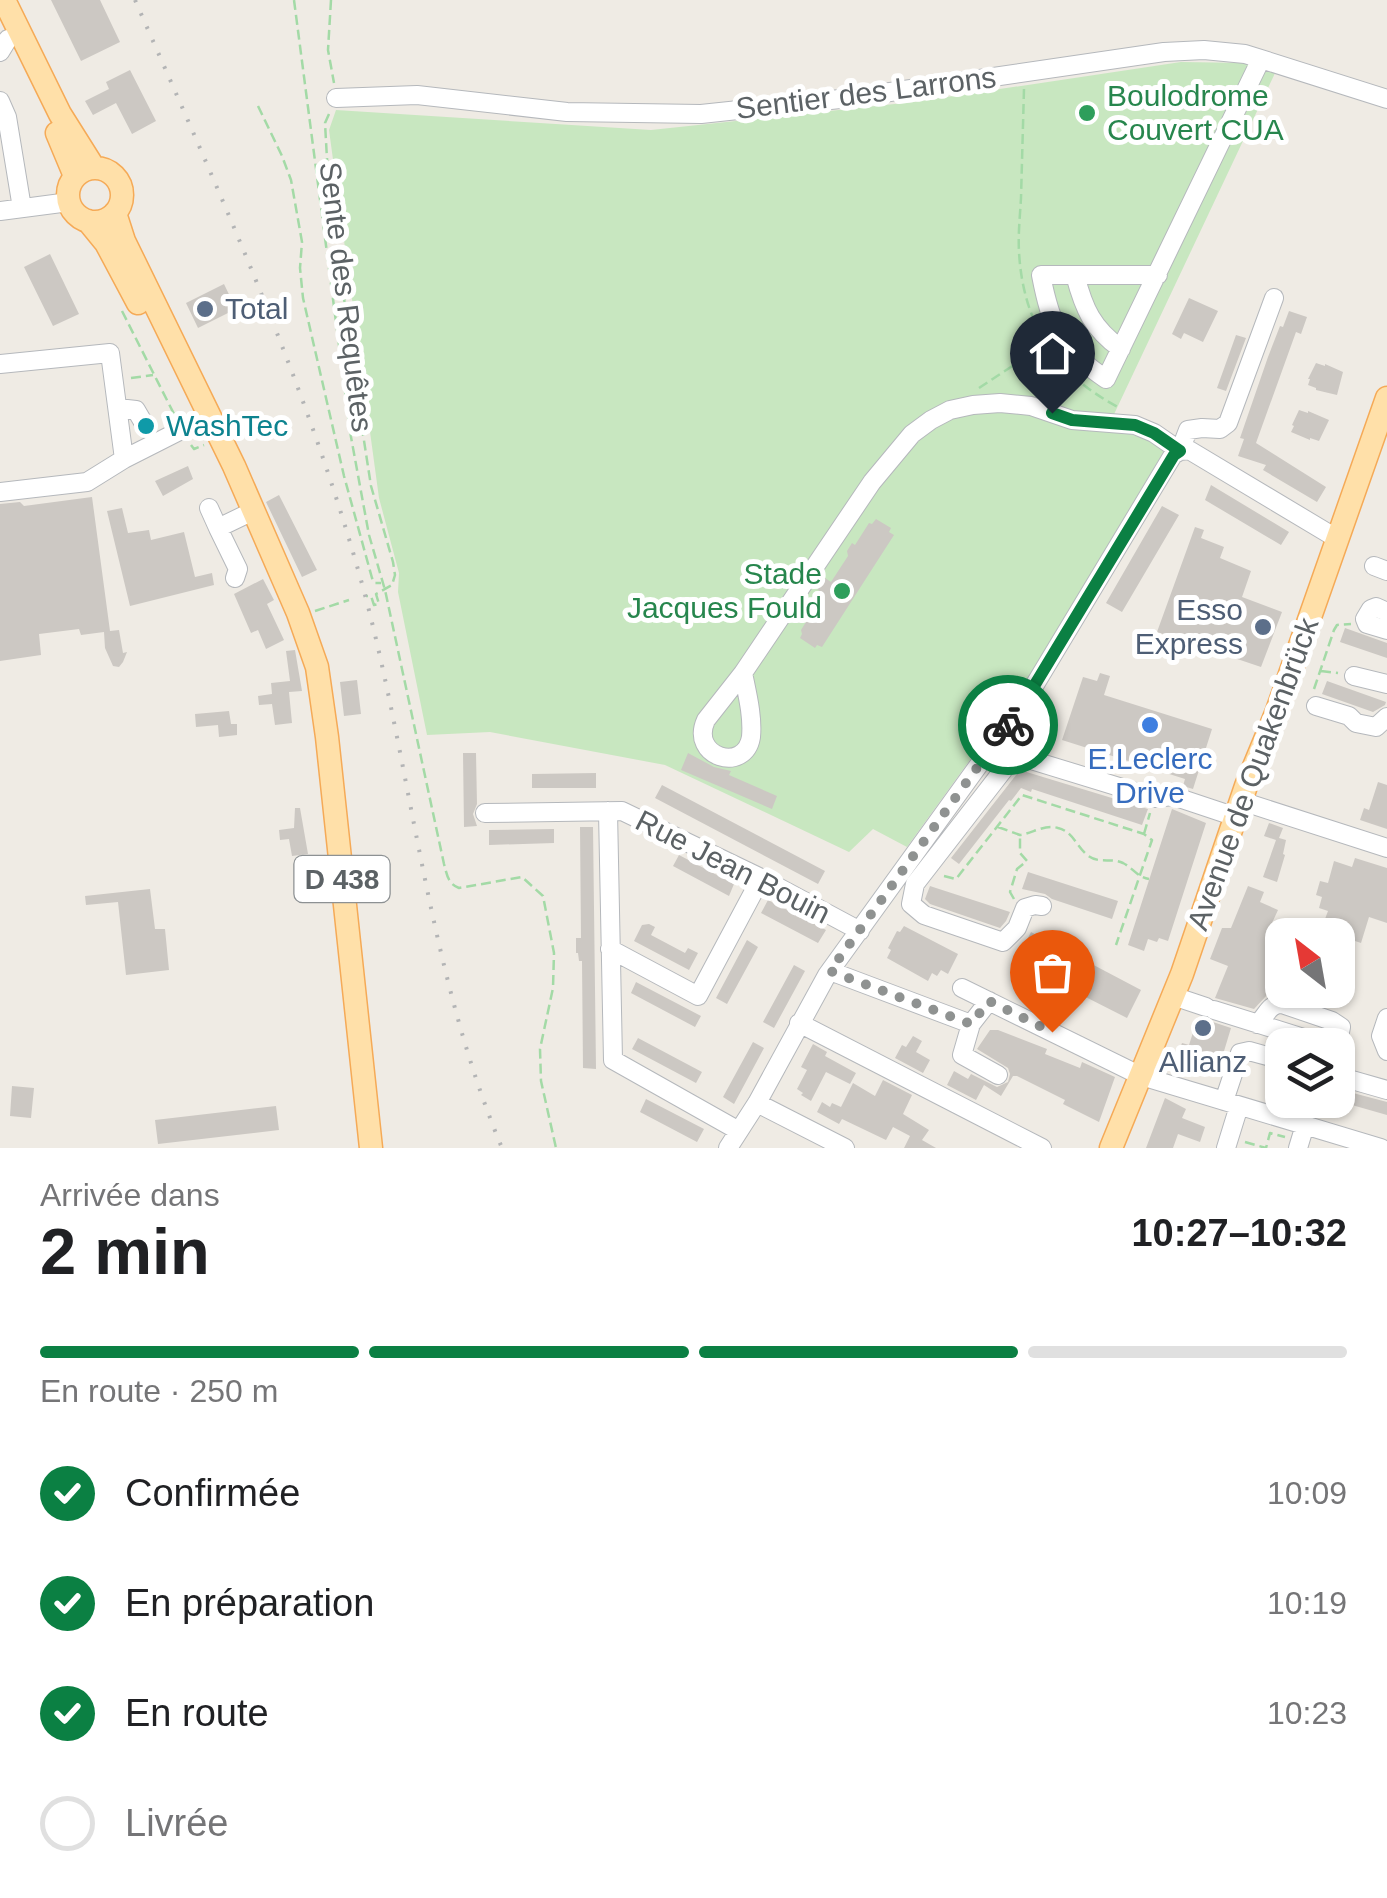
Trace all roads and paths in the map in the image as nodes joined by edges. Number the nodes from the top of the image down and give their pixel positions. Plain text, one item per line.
1 (4, 0) edge
2 (294, 0) edge
3 (331, 0) edge
4 (3, 38) edge
5 (1261, 59) junction
6 (336, 98) junction
7 (1387, 100) edge
8 (0, 101) edge
9 (258, 106) dead end
10 (85, 172) junction
11 (68, 202) junction
12 (22, 208) junction
13 (0, 211) edge
14 (114, 213) junction
15 (88, 221) junction
16 (1075, 275) junction
17 (1158, 275) junction
18 (1274, 298) dead end
19 (120, 307) dead end
20 (1046, 343) dead end
21 (1121, 349) junction
22 (0, 364) edge
23 (154, 375) junction
24 (114, 380) junction
25 (974, 392) dead end
26 (1387, 398) edge
27 (118, 408) junction
28 (191, 426) junction
29 (148, 433) junction
30 (210, 443) junction
31 (1180, 451) junction
32 (124, 459) junction
33 (0, 492) edge
34 (208, 508) dead end
35 (246, 514) junction
36 (218, 528) junction
37 (1336, 538) junction
38 (235, 578) dead end
39 (383, 583) junction
40 (385, 590) junction
41 (366, 596) dead end
42 (349, 600) dead end
43 (1387, 612) edge
44 (298, 615) junction
45 (1367, 624) junction
46 (1387, 630) edge
47 (1320, 671) junction
48 (743, 673) dead end
49 (1354, 676) joint
50 (1387, 684) edge
51 (1316, 706) joint
52 (1387, 717) edge
53 (1155, 798) junction
54 (1238, 809) junction
55 (608, 810) junction
56 (485, 813) dead end
57 (997, 826) junction
58 (1144, 834) junction
59 (1020, 836) junction
60 (1387, 848) edge
61 (1140, 877) junction
62 (761, 878) junction
63 (956, 879) dead end
64 (1149, 879) dead end
65 (1011, 897) dead end
66 (1042, 906) dead end
67 (860, 931) junction
68 (1116, 944) dead end
69 (610, 949) junction
70 (830, 971) junction
71 (962, 988) dead end
72 (1173, 996) junction
73 (989, 1001) junction
74 (1387, 1018) edge
75 (800, 1022) junction
76 (971, 1024) junction
77 (1258, 1024) junction
78 (1272, 1028) edge
79 (1341, 1028) edge
80 (1387, 1051) edge
81 (1265, 1055) edge
82 (998, 1076) dead end
83 (1141, 1076) junction
84 (1355, 1081) edge
85 (1387, 1090) edge
86 (1232, 1103) junction
87 (757, 1104) junction
88 (739, 1131) junction
89 (1301, 1138) edge
90 (1228, 1143) edge
91 (1374, 1147) edge
92 (370, 1148) edge
93 (556, 1148) edge
94 (728, 1148) edge
95 (844, 1148) edge
96 (1042, 1148) edge
97 (1111, 1148) edge
98 (1266, 1148) edge

1 - 10 main road
2 - 39 path
3 - 6 path, Sente des Requêtes
4 - 10 main road
5 - 6 street, Sentier des Larrons
5 - 7 street, Sentier des Larrons
5 - 17 street
6 - 40 path, Sente des Requêtes
8 - 12 street
9 - 39 path
10 - 11 main road
10 - 14 main road
11 - 12 street
11 - 15 main road
12 - 13 street
14 - 15 main road
14 - 44 main road, D 438
15 - 28 main road, D 438
16 - 17 street
16 - 21 street
16 - 21 street
17 - 21 street
18 - 31 street
19 - 23 path
20 - 25 path
22 - 24 street
23 - 24 path
23 - 28 path
24 - 27 street
26 - 37 main road, Avenue de Quakenbrück
27 - 29 street
27 - 32 street
28 - 29 street
28 - 30 main road, D 438
28 - 30 path
29 - 32 street
30 - 35 main road, D 438
31 - 37 street
31 - 48 street
31 - 67 street
32 - 33 street
34 - 36 street
35 - 36 street
35 - 44 main road, D 438
36 - 38 street
37 - 54 main road, Avenue de Quakenbrück
39 - 40 path
40 - 41 path
40 - 93 path
42 - 44 path
43 - 45 street
44 - 92 main road, D 438
45 - 46 street
45 - 47 path
47 - 49 path
47 - 51 path
49 - 50 street
51 - 52 street
53 - 54 street
53 - 58 path
53 - 66 street
54 - 60 street
54 - 72 main road, Avenue de Quakenbrück
55 - 56 street, Rue Jean Bouin
55 - 62 street, Rue Jean Bouin
55 - 69 street
57 - 58 path
57 - 59 path
57 - 63 path
58 - 61 path
59 - 61 path
59 - 65 path
61 - 64 path
61 - 68 path
62 - 67 street, Rue Jean Bouin
62 - 69 street
67 - 70 street
69 - 88 street
70 - 75 street
70 - 76 street
71 - 73 street
72 - 77 street
72 - 83 main road, Avenue de Quakenbrück
73 - 76 street
73 - 83 street
74 - 80 street
75 - 87 street
75 - 96 street
76 - 82 street
77 - 78 street
77 - 79 street
81 - 86 street
83 - 86 street
83 - 97 main road, Avenue de Quakenbrück
84 - 85 street
86 - 89 street
86 - 90 street
87 - 88 street
87 - 95 street
88 - 94 street
89 - 91 street
89 - 98 path
90 - 98 path

